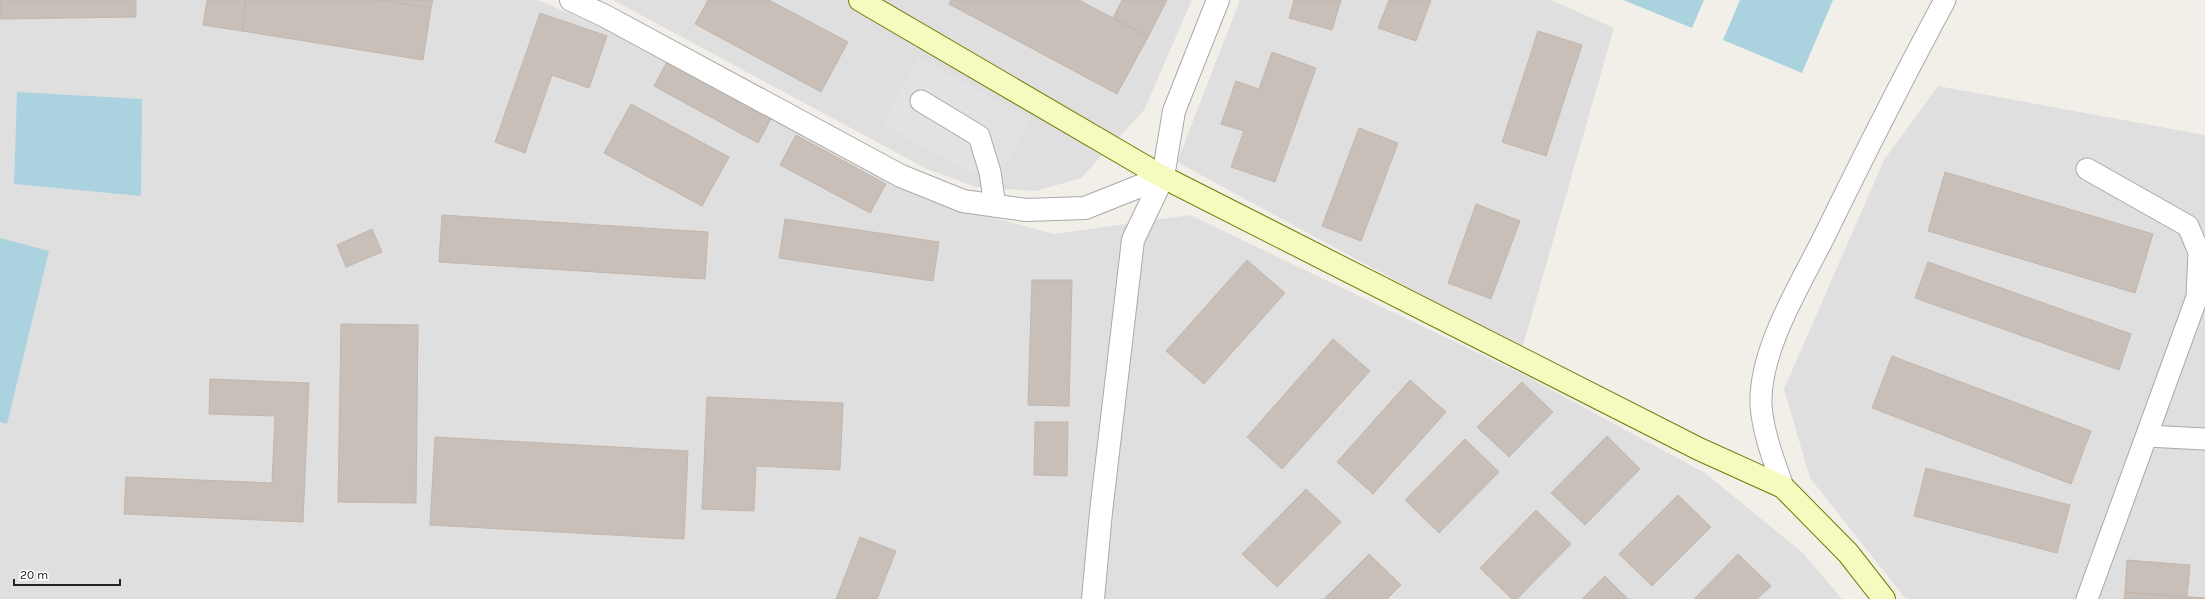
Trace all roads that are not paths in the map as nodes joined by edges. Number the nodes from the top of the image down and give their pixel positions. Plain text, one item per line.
1 (571, 0) edge
2 (860, 0) edge
3 (1218, 0) edge
4 (1945, 0) edge
5 (921, 101) dead end
6 (2087, 169) dead end
7 (1162, 177) junction
8 (995, 206) junction
9 (2147, 436) junction
10 (2205, 439) edge
11 (1784, 487) junction
12 (1093, 599) edge
13 (1884, 599) edge
14 (2087, 599) edge

1 - 8 street
2 - 7 street
3 - 7 street
4 - 11 lane
5 - 8 lane
6 - 9 lane
7 - 8 street
7 - 11 street
7 - 12 street
9 - 10 lane
9 - 14 lane
11 - 13 street

